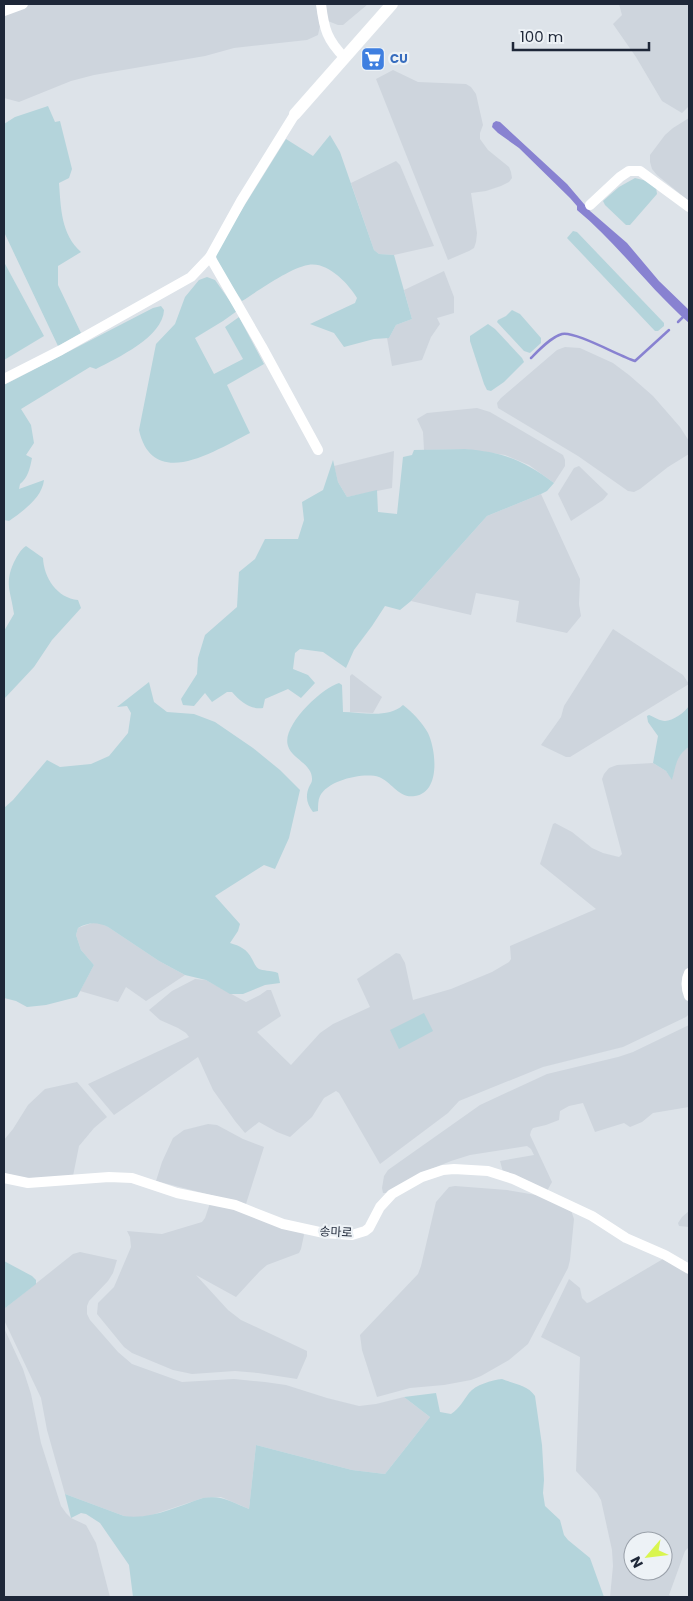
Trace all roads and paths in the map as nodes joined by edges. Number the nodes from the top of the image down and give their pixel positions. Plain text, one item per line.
1 (23, 4) edge
2 (321, 4) edge
3 (392, 4) edge
4 (4, 11) edge
5 (346, 58) junction
6 (295, 114) joint
7 (590, 205) dead end
8 (689, 207) edge
9 (210, 257) junction
10 (4, 379) edge
11 (318, 450) dead end
12 (689, 973) edge
13 (689, 996) edge
14 (4, 1178) edge
15 (689, 1269) edge

1 - 4 street
2 - 5 street
3 - 5 street
5 - 6 street
6 - 9 street
7 - 8 street
9 - 10 street
9 - 11 street
12 - 13 street
14 - 15 street, 송마로

